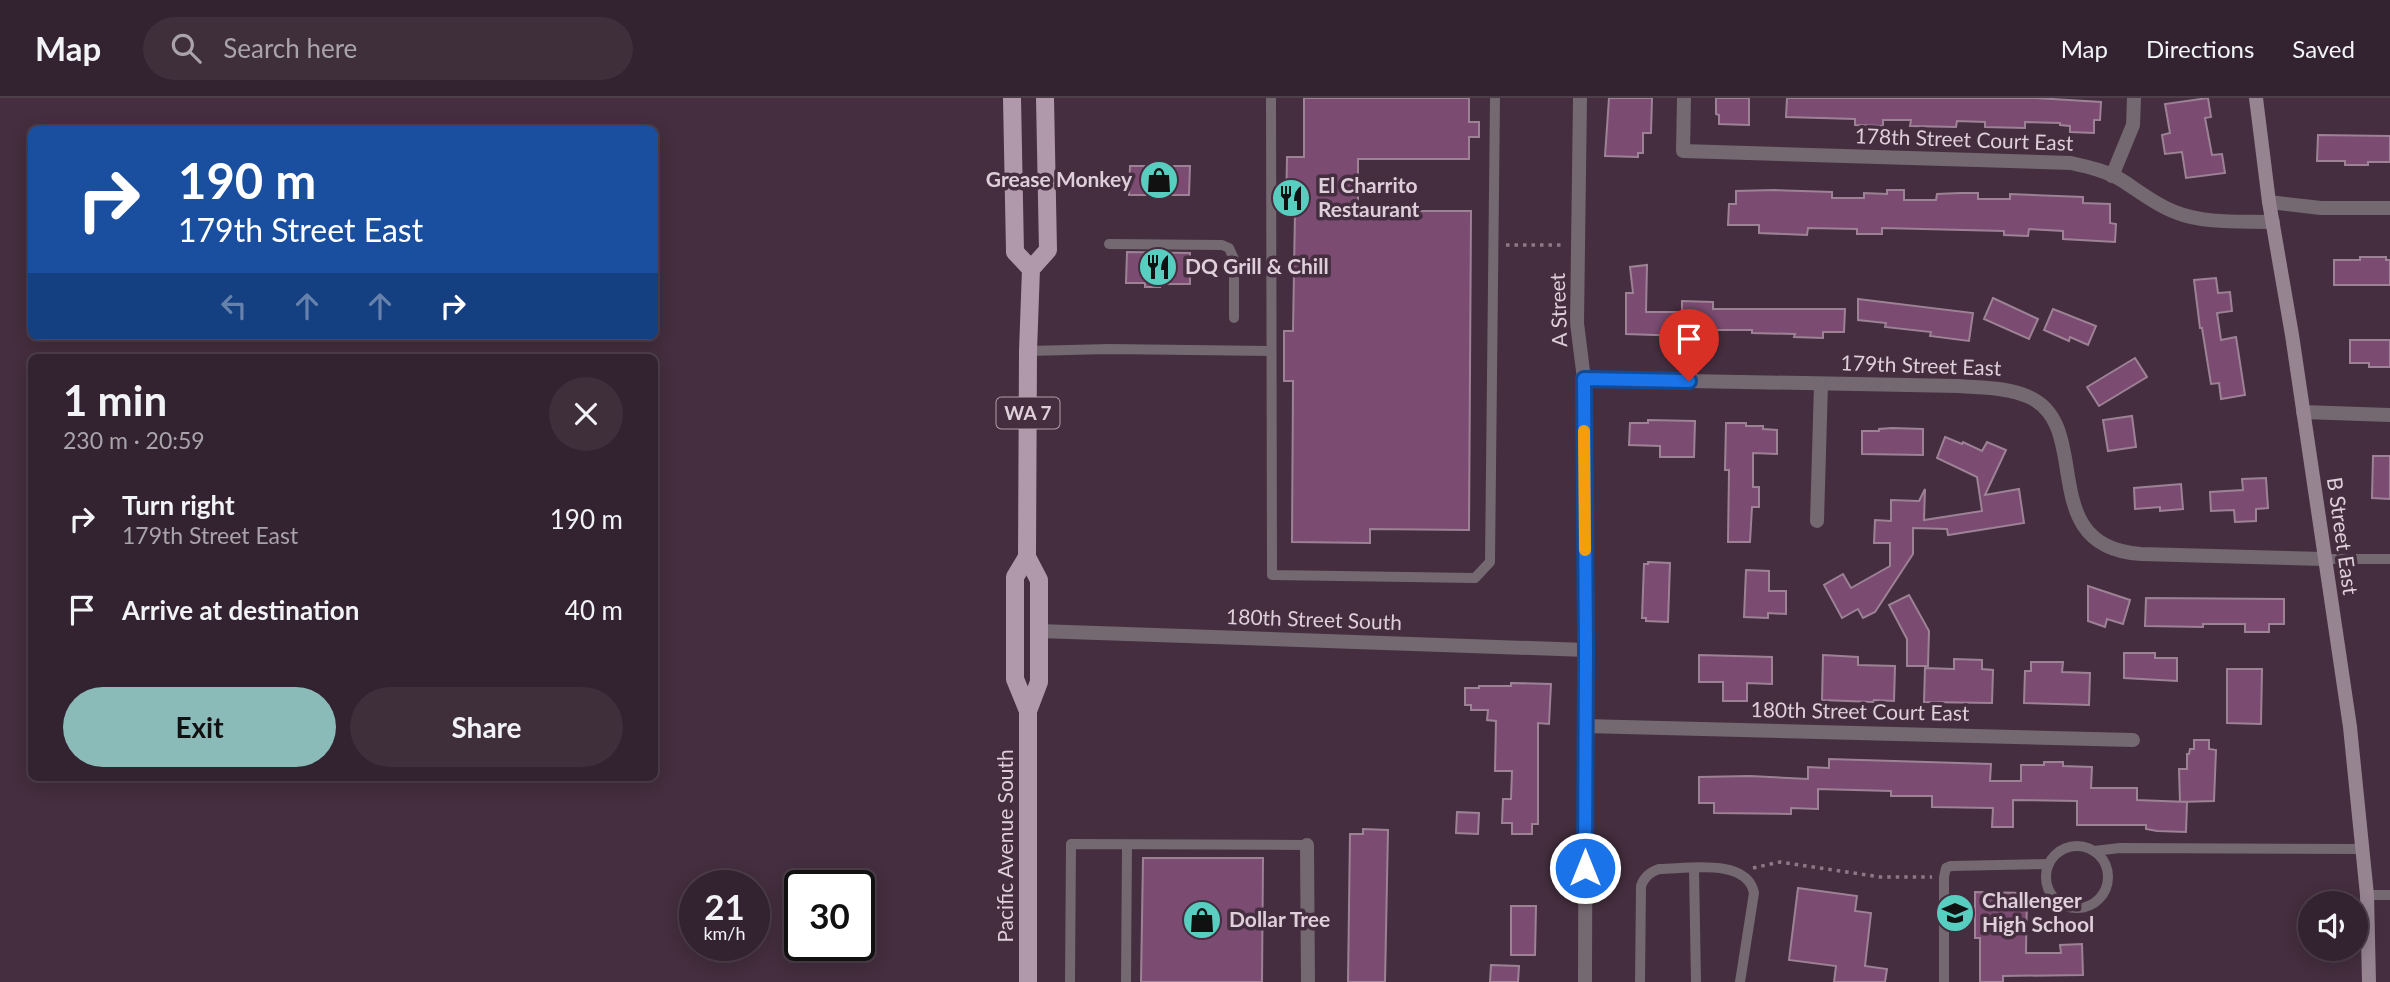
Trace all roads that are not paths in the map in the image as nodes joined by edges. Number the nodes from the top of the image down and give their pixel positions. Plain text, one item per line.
1 (1012, 98) edge
2 (1045, 98) edge
3 (1271, 98) edge
4 (1495, 98) edge
5 (1580, 98) edge
6 (1684, 98) edge
7 (2134, 98) edge
8 (2256, 98) edge
9 (2112, 176) junction
10 (2269, 202) junction
11 (2390, 208) edge
12 (2273, 222) junction
13 (1110, 244) dead end
14 (1031, 269) junction
15 (1234, 317) dead end
16 (1028, 351) junction
17 (1271, 351) junction
18 (1584, 379) junction
19 (1821, 384) junction
20 (2303, 412) junction
21 (2390, 415) edge
22 (1817, 521) dead end
23 (1027, 557) junction
24 (2324, 559) junction
25 (2390, 559) edge
26 (1039, 631) junction
27 (1586, 650) junction
28 (1028, 711) junction
29 (1585, 726) junction
30 (2133, 740) dead end
31 (1127, 845) junction
32 (1307, 845) joint
33 (2363, 849) junction
34 (2094, 851) junction
35 (2049, 864) junction
36 (1694, 869) junction
37 (2367, 891) edge
38 (2368, 895) edge
39 (2390, 895) edge
40 (2368, 924) edge
41 (1028, 982) edge
42 (1070, 982) edge
43 (1126, 982) edge
44 (1308, 982) edge
45 (1585, 982) edge
46 (1640, 982) edge
47 (1696, 982) edge
48 (1740, 982) edge
49 (1944, 982) edge
50 (2370, 982) edge

1 - 14 main road, Pacific Avenue South / WA 7
2 - 14 main road, Pacific Avenue South / WA 7
3 - 17 lane
4 - 17 lane
5 - 18 street, A Street
6 - 9 street, 178th Street Court East
7 - 9 street
8 - 10 street, B Street East
9 - 12 street, 178th Street Court East
10 - 11 street
10 - 12 street, B Street East
12 - 20 street, B Street East
13 - 15 lane
14 - 16 main road, Pacific Avenue South / WA 7
16 - 17 lane
16 - 23 main road, Pacific Avenue South / WA 7
18 - 19 street, 179th Street East
18 - 27 street, A Street
19 - 22 street
19 - 24 street, 179th Street East
20 - 21 street
20 - 24 street, B Street East
23 - 26 main road, Pacific Avenue South / WA 7
23 - 28 main road, Pacific Avenue South / WA 7
24 - 25 lane
24 - 33 street, B Street East
26 - 27 street, 180th Street South
26 - 28 main road, Pacific Avenue South / WA 7
27 - 29 street, A Street
28 - 41 main road, Pacific Avenue South / WA 7
29 - 30 street, 180th Street Court East
29 - 45 street, A Street
31 - 32 lane
31 - 42 lane
31 - 43 lane
32 - 44 street
33 - 34 lane
33 - 37 street, B Street East
34 - 35 lane
34 - 35 lane
35 - 49 lane
36 - 46 lane
36 - 47 lane
36 - 48 lane
38 - 39 lane
40 - 50 street, B Street East

